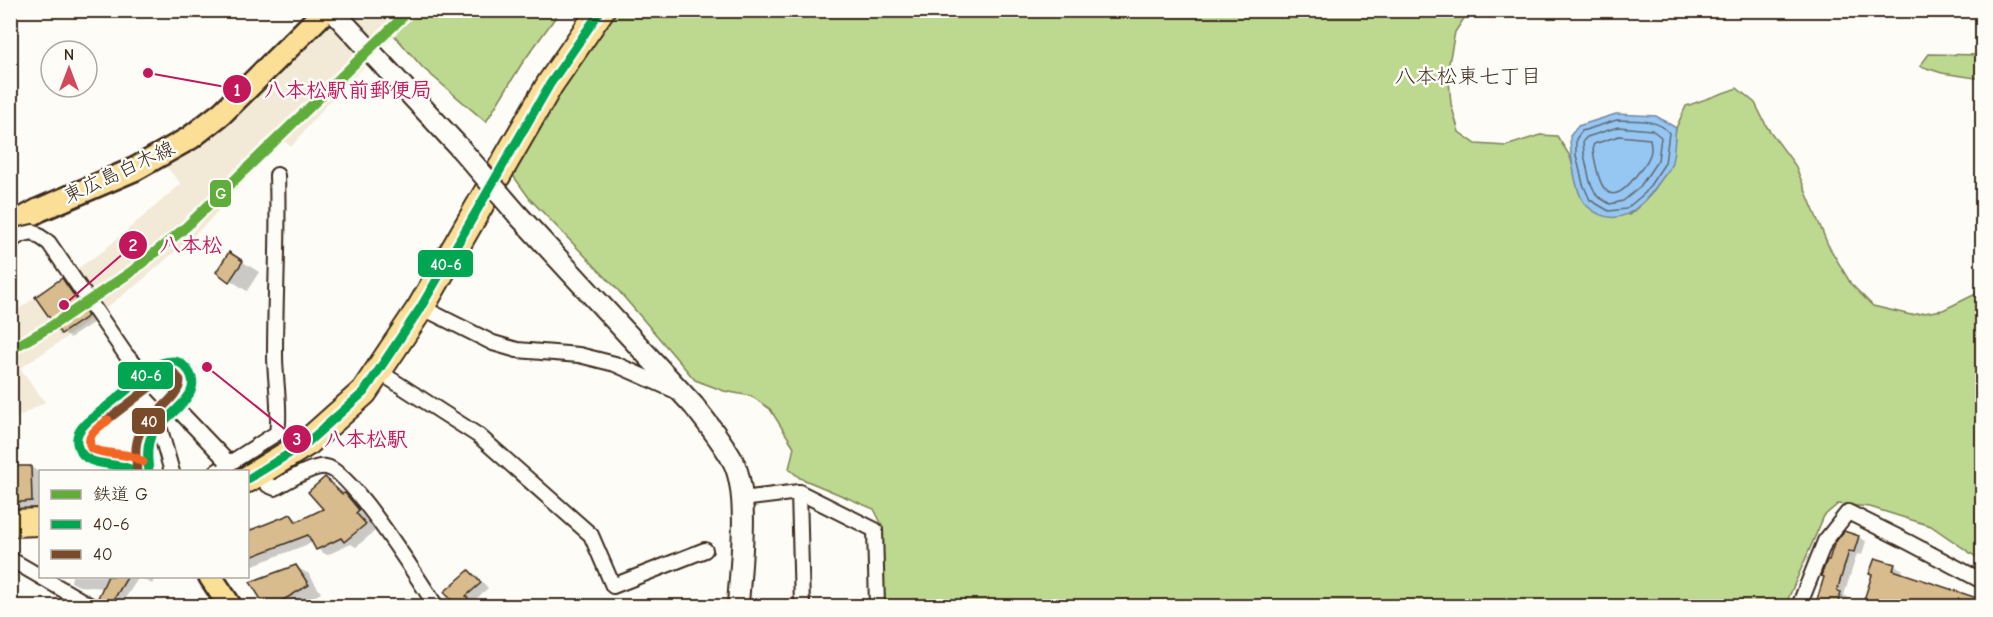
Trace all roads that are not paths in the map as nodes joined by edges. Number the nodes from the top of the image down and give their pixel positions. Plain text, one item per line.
1 (326, 10) edge
2 (332, 10) edge
3 (601, 10) edge
4 (277, 175) dead end
5 (10, 226) edge
6 (10, 242) edge
7 (421, 307) junction
8 (378, 371) junction
9 (680, 392) junction
10 (159, 426) junction
11 (240, 469) edge
12 (135, 470) edge
13 (149, 470) edge
14 (172, 470) edge
15 (249, 474) edge
16 (799, 492) junction
17 (742, 499) junction
18 (39, 522) edge
19 (10, 523) edge
20 (705, 550) dead end
21 (10, 559) edge
22 (39, 576) edge
23 (43, 578) edge
24 (211, 578) edge
25 (1983, 581) edge
26 (91, 606) edge
27 (230, 606) edge
28 (436, 606) edge
29 (738, 606) edge
30 (802, 606) edge
31 (877, 606) edge
32 (1799, 606) edge

1 - 5 main road, 東広島白木線
2 - 9 street, bridge
3 - 7 highway
4 - 11 street
6 - 11 street, bridge
7 - 8 highway
7 - 9 street
8 - 11 highway
8 - 20 street
9 - 17 street
10 - 12 lane
10 - 13 lane
10 - 14 street
15 - 28 street
16 - 17 street
16 - 30 street
16 - 31 street
17 - 29 street
18 - 19 highway
21 - 22 street
23 - 26 street
24 - 27 main road
25 - 32 street

